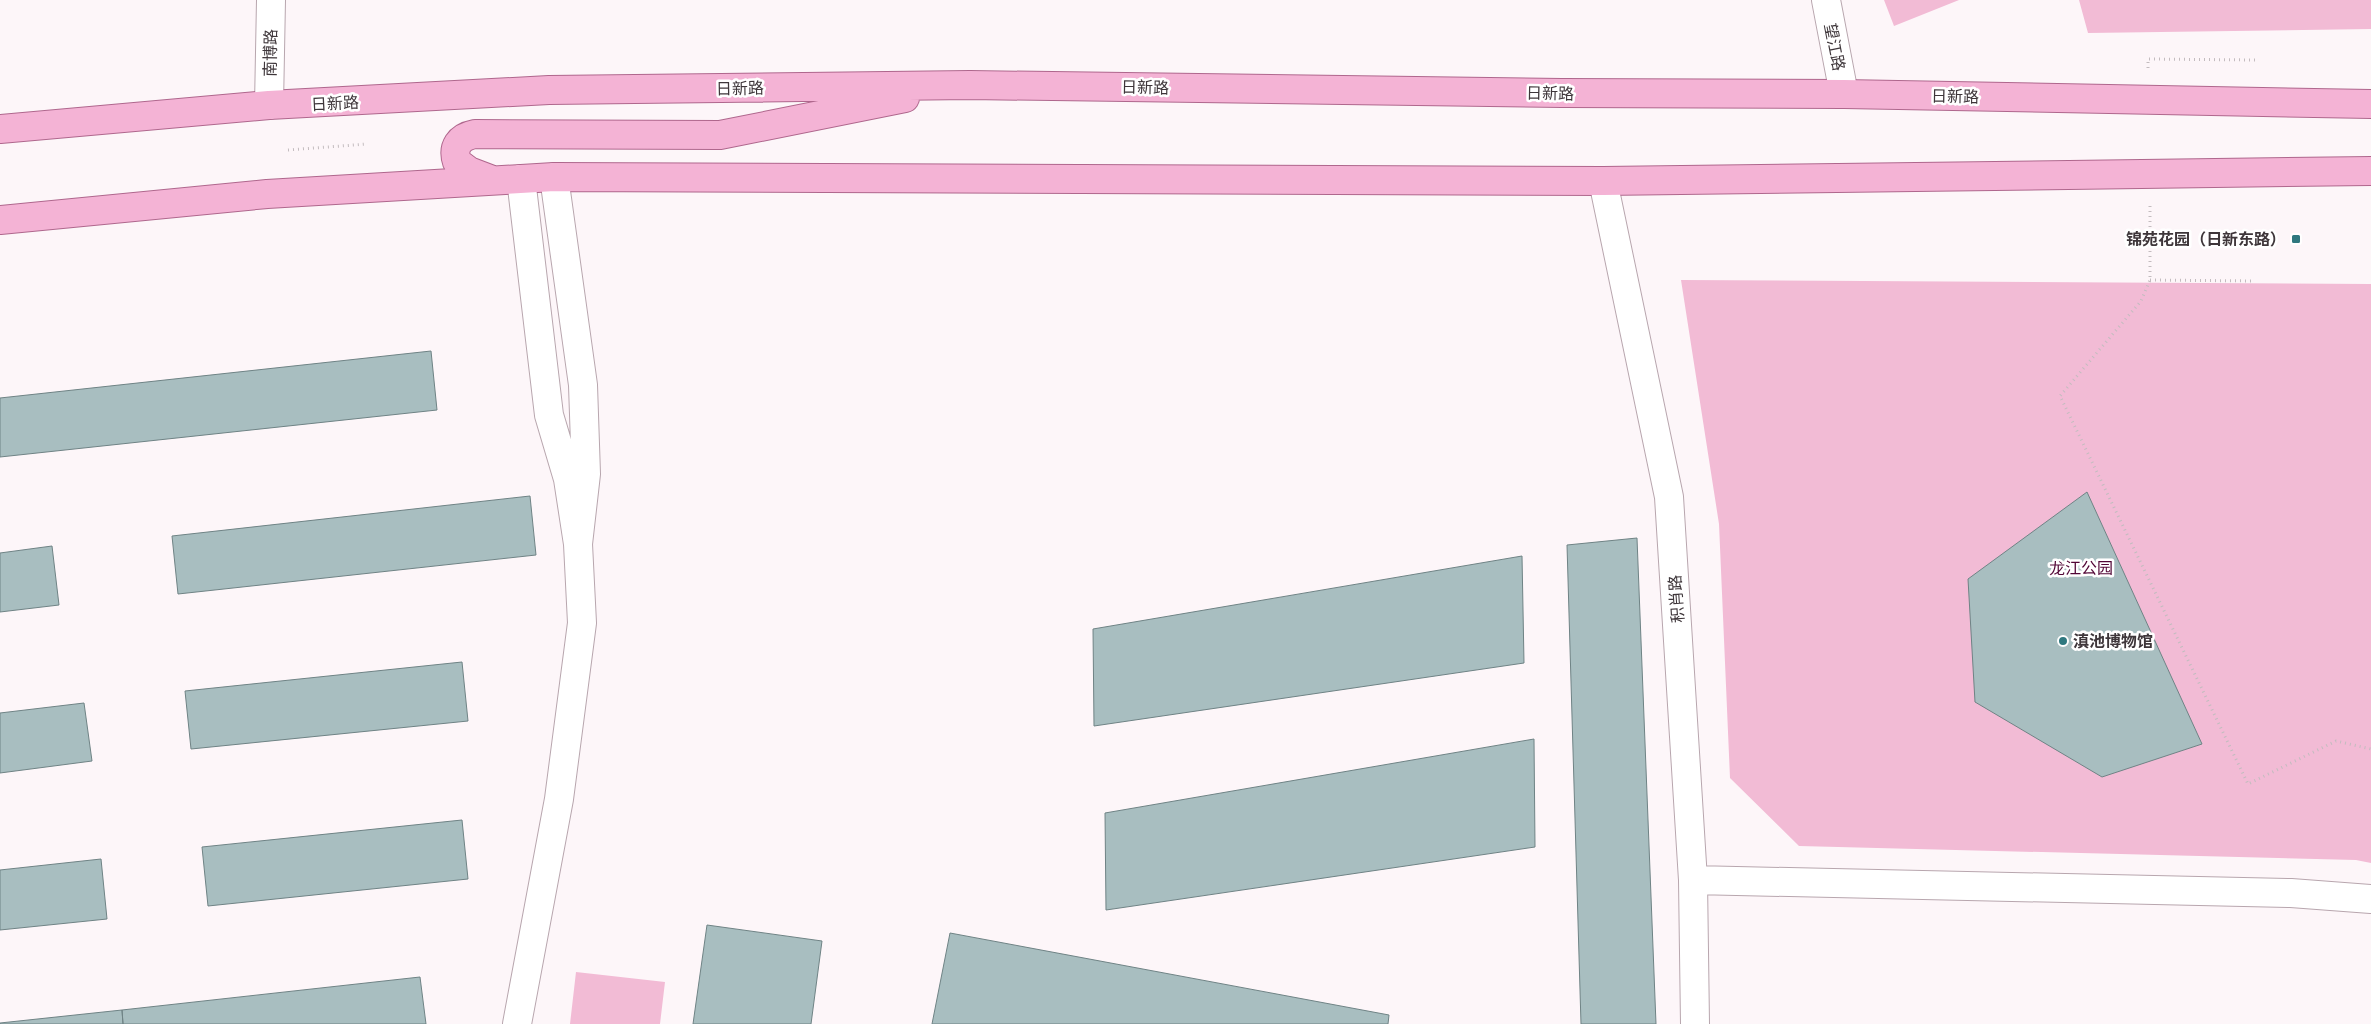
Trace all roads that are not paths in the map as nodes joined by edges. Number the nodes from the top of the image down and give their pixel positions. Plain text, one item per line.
1 (271, 0) edge
2 (1826, 0) edge
3 (970, 85) junction
4 (1844, 94) junction
5 (2371, 97) edge
6 (2291, 101) junction
7 (2371, 104) edge
8 (270, 105) junction
9 (0, 129) edge
10 (2371, 171) edge
11 (2193, 174) junction
12 (554, 177) junction
13 (508, 180) junction
14 (1603, 181) junction
15 (2371, 181) edge
16 (0, 220) edge
17 (578, 544) junction
18 (1693, 880) junction
19 (2371, 899) edge
20 (517, 1024) edge
21 (1695, 1024) edge

1 - 8 street, 南博路
2 - 4 street, 望江路
3 - 4 main road, 日新路
3 - 8 main road, 日新路
3 - 13 main road
4 - 6 main road, 日新路
5 - 6 main road, 日新路
6 - 7 main road, 日新路
8 - 9 main road, 日新路
10 - 11 main road
11 - 14 main road
11 - 15 main road
12 - 13 main road
12 - 14 main road
12 - 17 street
13 - 16 main road
13 - 17 street
14 - 18 street, 积肖路
17 - 20 street
18 - 19 street
18 - 21 street, 积肖路

